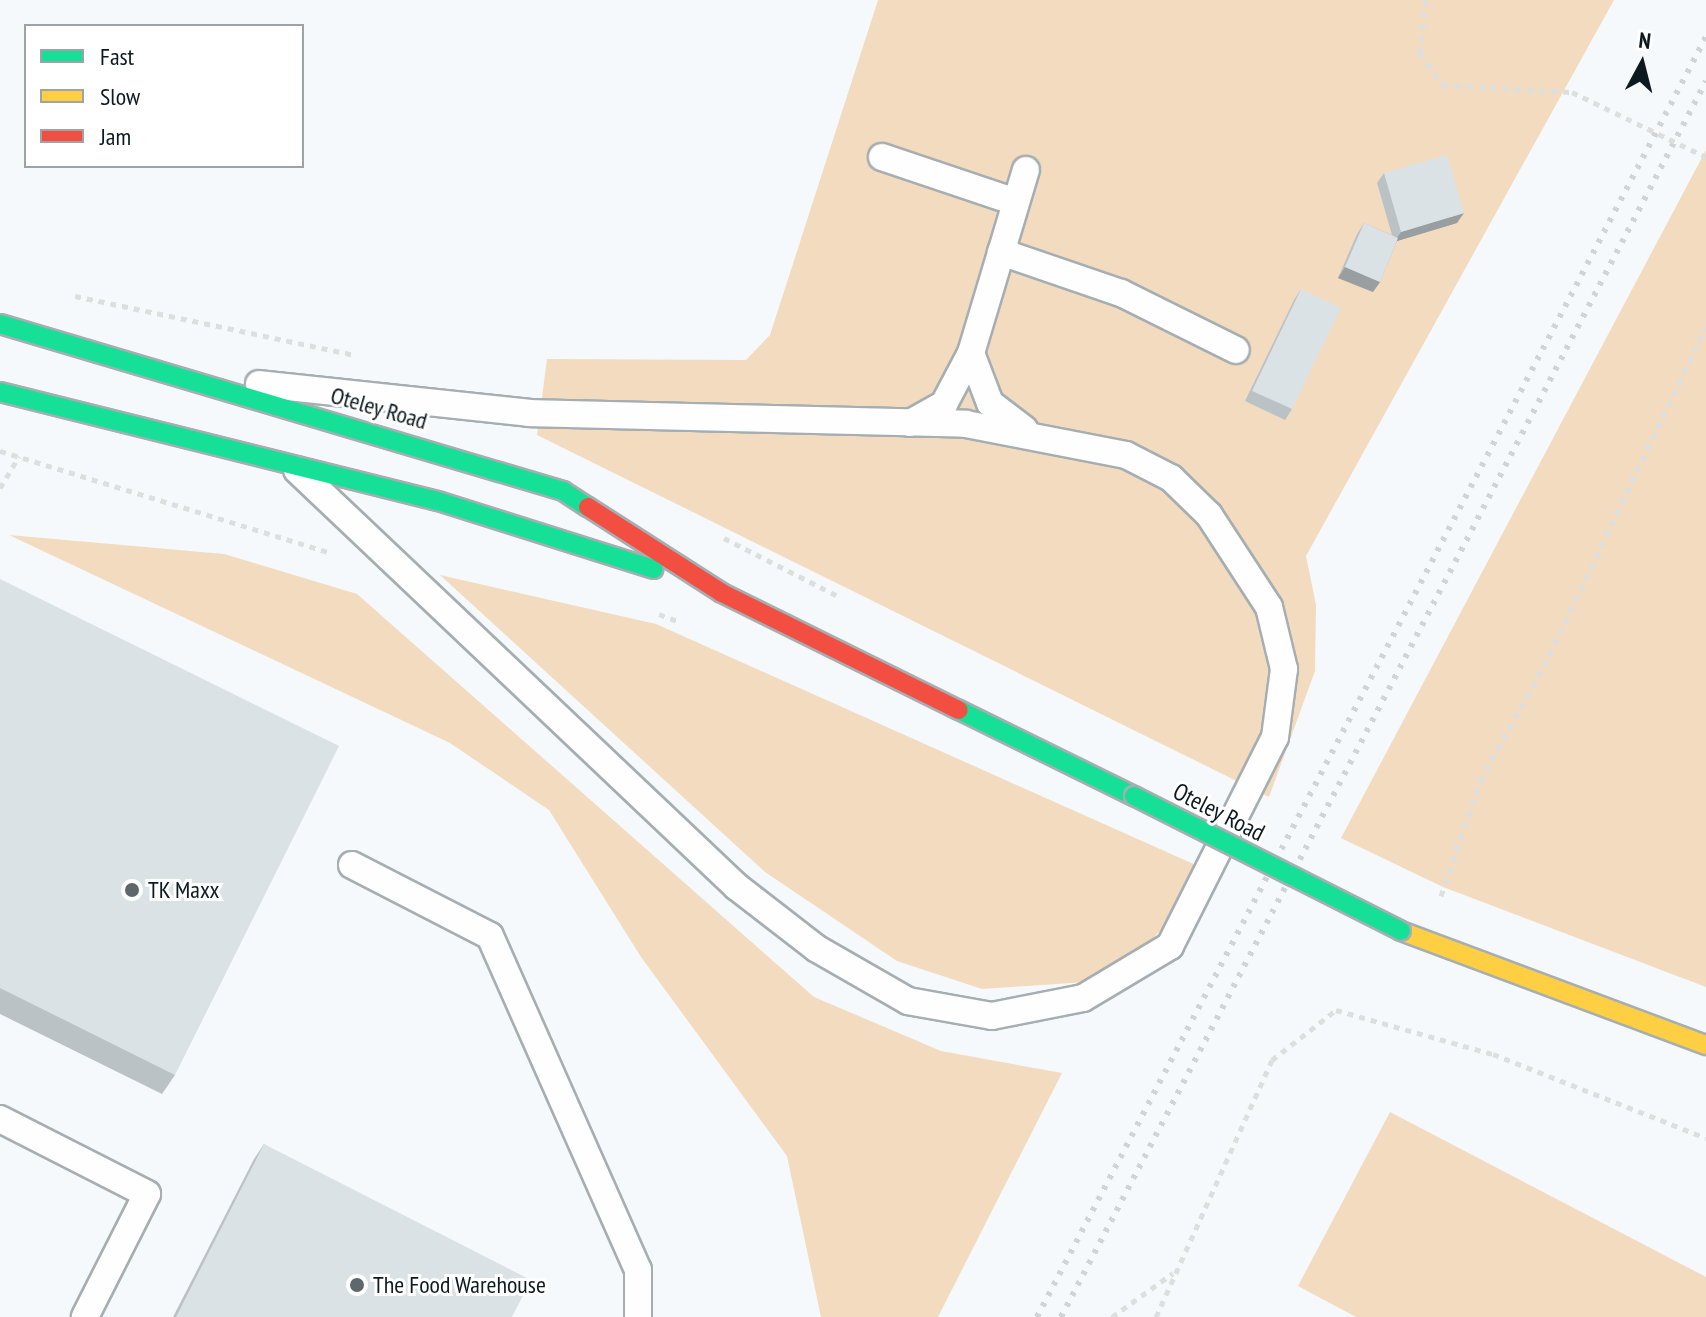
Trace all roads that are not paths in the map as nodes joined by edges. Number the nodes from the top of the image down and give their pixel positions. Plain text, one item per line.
1 (882, 157) dead end
2 (1026, 170) dead end
3 (1016, 202) junction
4 (1001, 252) junction
5 (0, 324) edge
6 (1236, 350) dead end
7 (971, 353) junction
8 (172, 375) junction
9 (0, 392) edge
10 (907, 425) junction
11 (1032, 434) junction
12 (294, 467) junction
13 (722, 593) junction
14 (352, 865) dead end
15 (1706, 1045) edge
16 (0, 1119) edge
17 (85, 1317) edge
18 (638, 1317) edge

1 - 3 lane
2 - 3 lane
3 - 4 lane
4 - 6 lane
4 - 7 lane
5 - 8 main road, Oteley Road
7 - 10 lane
7 - 11 lane
8 - 10 lane
8 - 13 main road, Oteley Road
9 - 12 main road, Oteley Road
10 - 11 lane
11 - 12 lane
12 - 13 main road, Oteley Road
13 - 15 main road, Oteley Road, bridge
14 - 18 lane
16 - 17 lane

